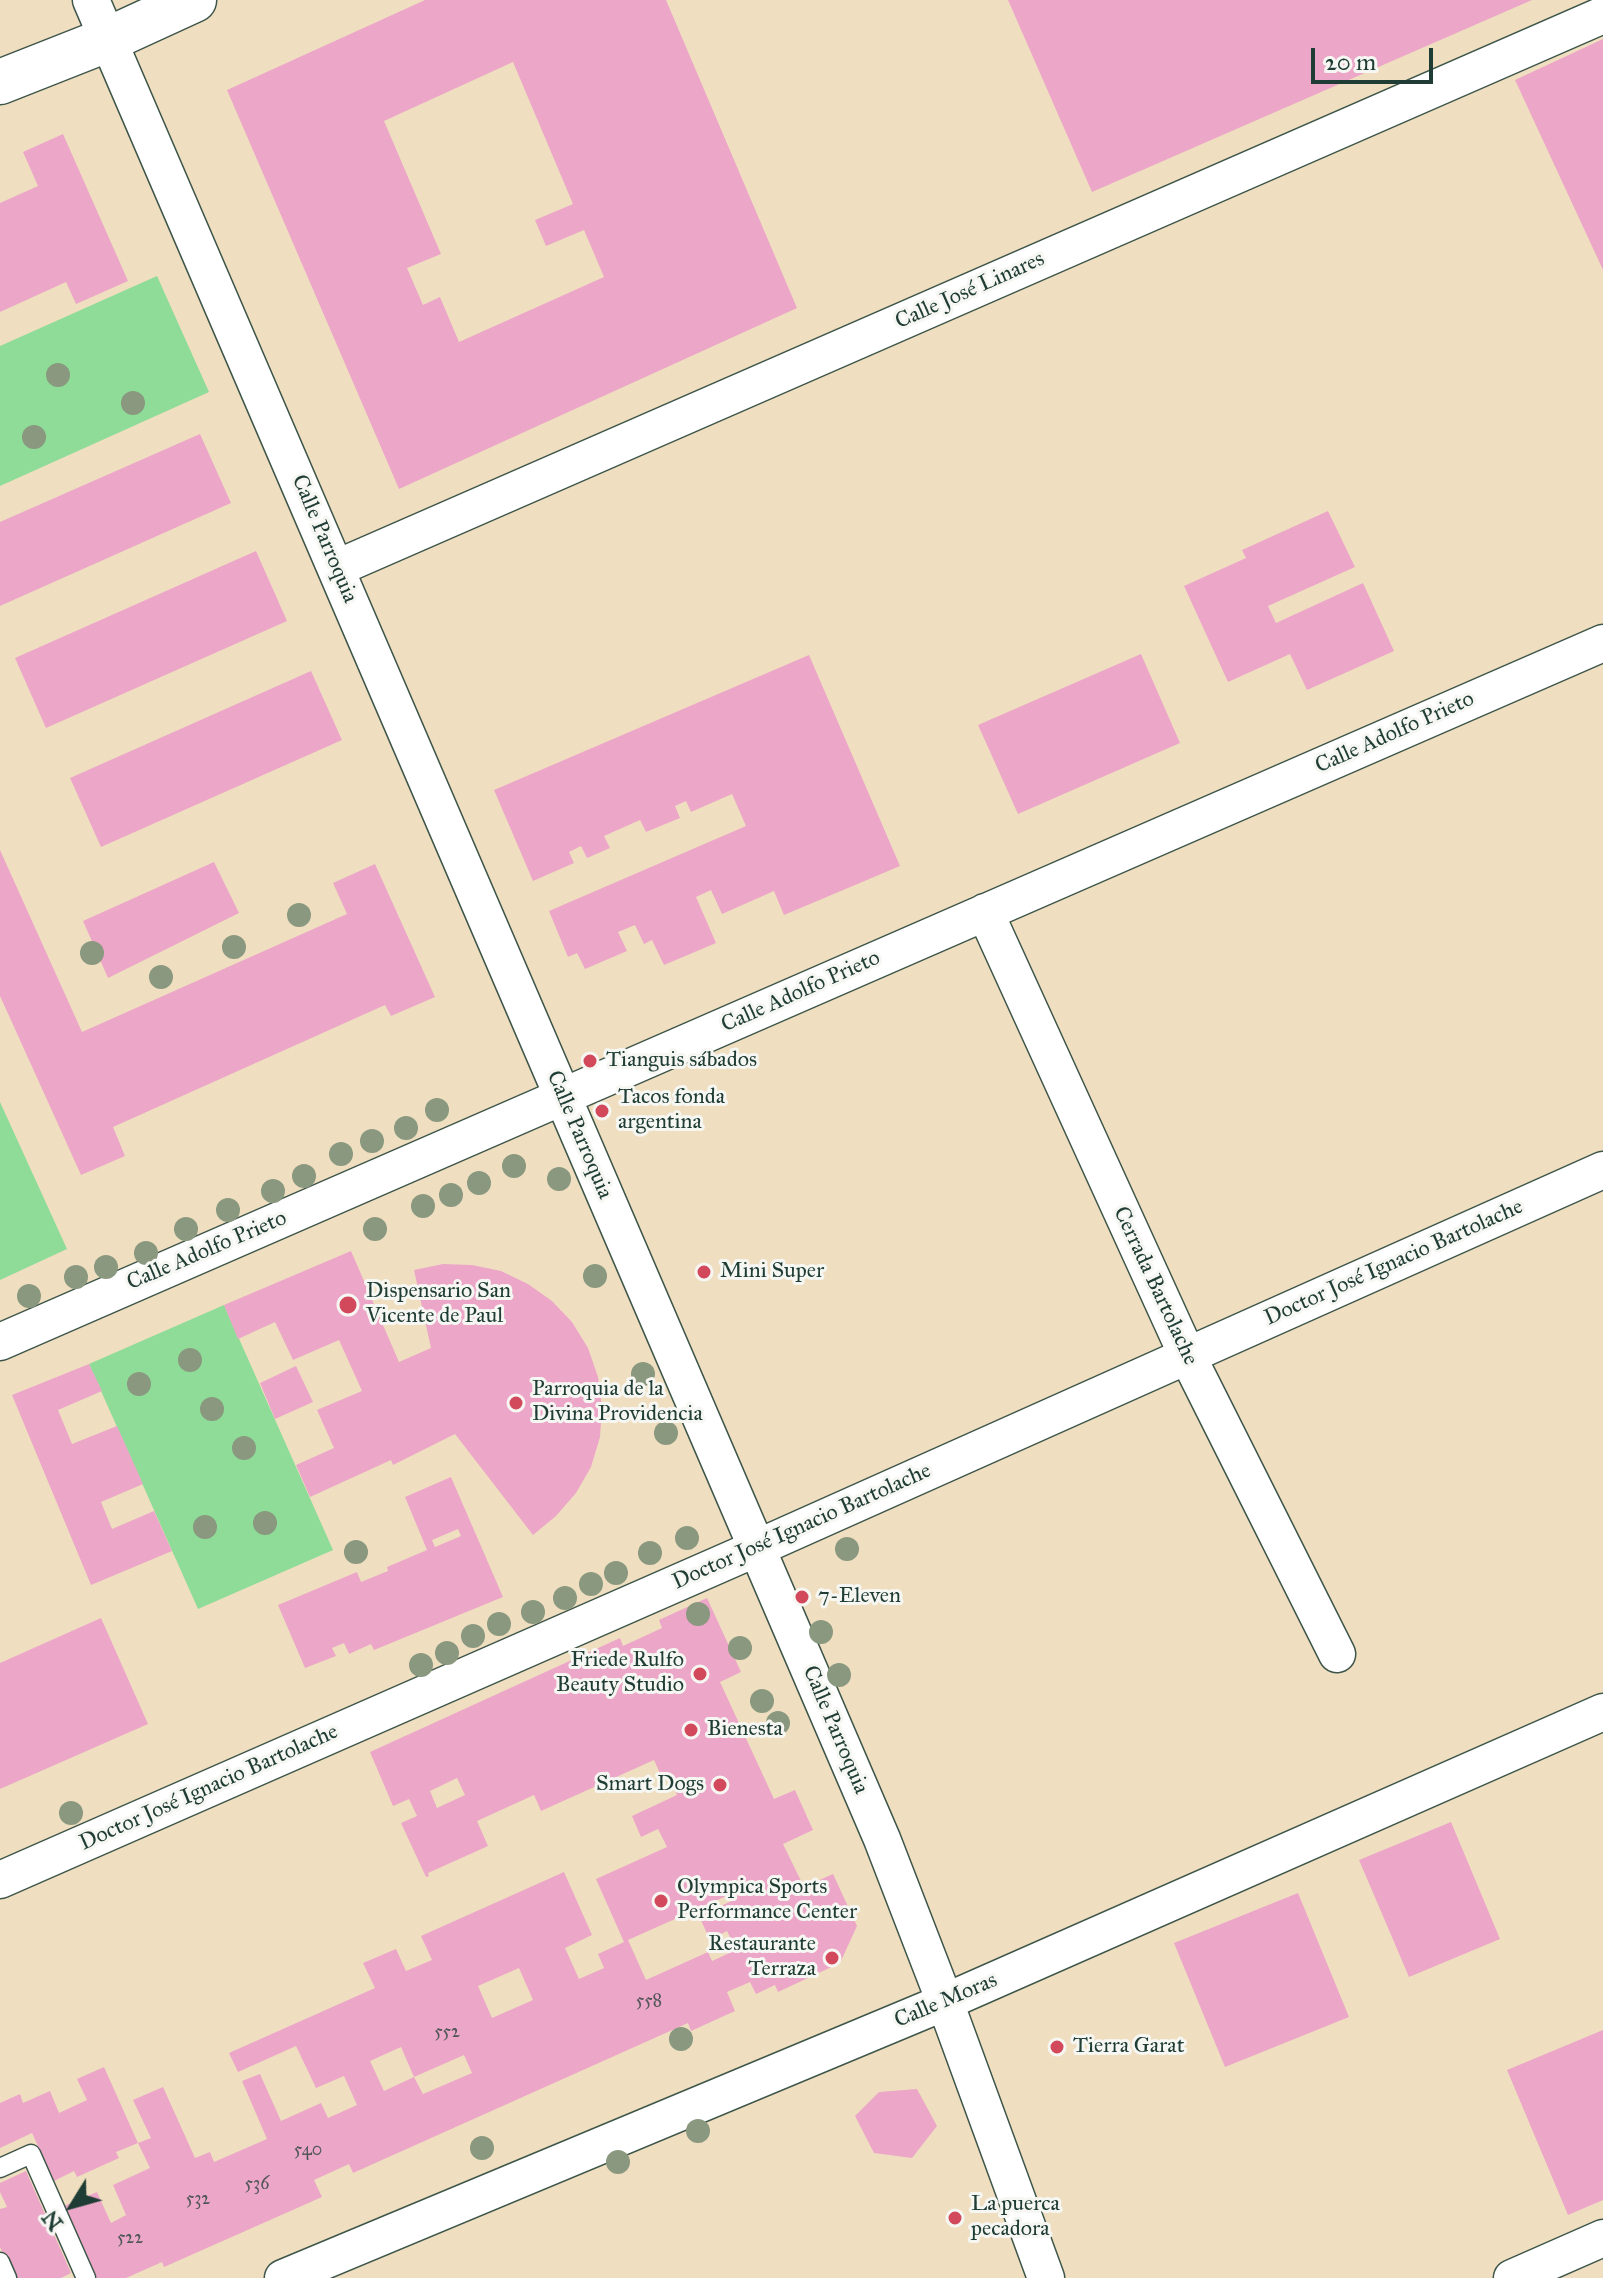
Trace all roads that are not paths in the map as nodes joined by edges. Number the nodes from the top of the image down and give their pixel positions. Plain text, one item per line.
1 (91, 0) edge
2 (194, 0) edge
3 (1603, 15) edge
4 (109, 39) junction
5 (0, 82) edge
6 (337, 568) junction
7 (1603, 643) edge
8 (985, 912) junction
9 (563, 1097) junction
10 (1603, 1170) edge
11 (0, 1342) edge
12 (1187, 1355) junction
13 (757, 1548) junction
14 (1337, 1654) dead end
15 (1603, 1712) edge
16 (0, 1880) edge
17 (945, 2002) junction
18 (0, 2168) edge
19 (1603, 2238) edge
20 (0, 2262) edge
21 (7, 2278) edge
22 (86, 2278) edge
23 (283, 2278) edge
24 (1046, 2278) edge
25 (1512, 2278) edge

1 - 4 street, Calle Parroquia
2 - 4 main road
3 - 6 street, Calle José Linares
4 - 5 main road
4 - 6 street, Calle Parroquia
6 - 9 street, Calle Parroquia
7 - 8 street, Calle Adolfo Prieto
8 - 9 street, Calle Adolfo Prieto
8 - 12 street, Cerrada Bartolache
9 - 11 street, Calle Adolfo Prieto
9 - 13 street, Calle Parroquia
10 - 12 street, Doctor José Ignacio Bartolache
12 - 13 street, Doctor José Ignacio Bartolache
12 - 14 street, Cerrada Bartolache
13 - 16 street, Doctor José Ignacio Bartolache
13 - 17 street, Calle Parroquia
15 - 17 street, Calle Moras
17 - 23 street, Calle Moras
17 - 24 street, Calle Parroquia
18 - 22 lane
19 - 25 street
20 - 21 lane

